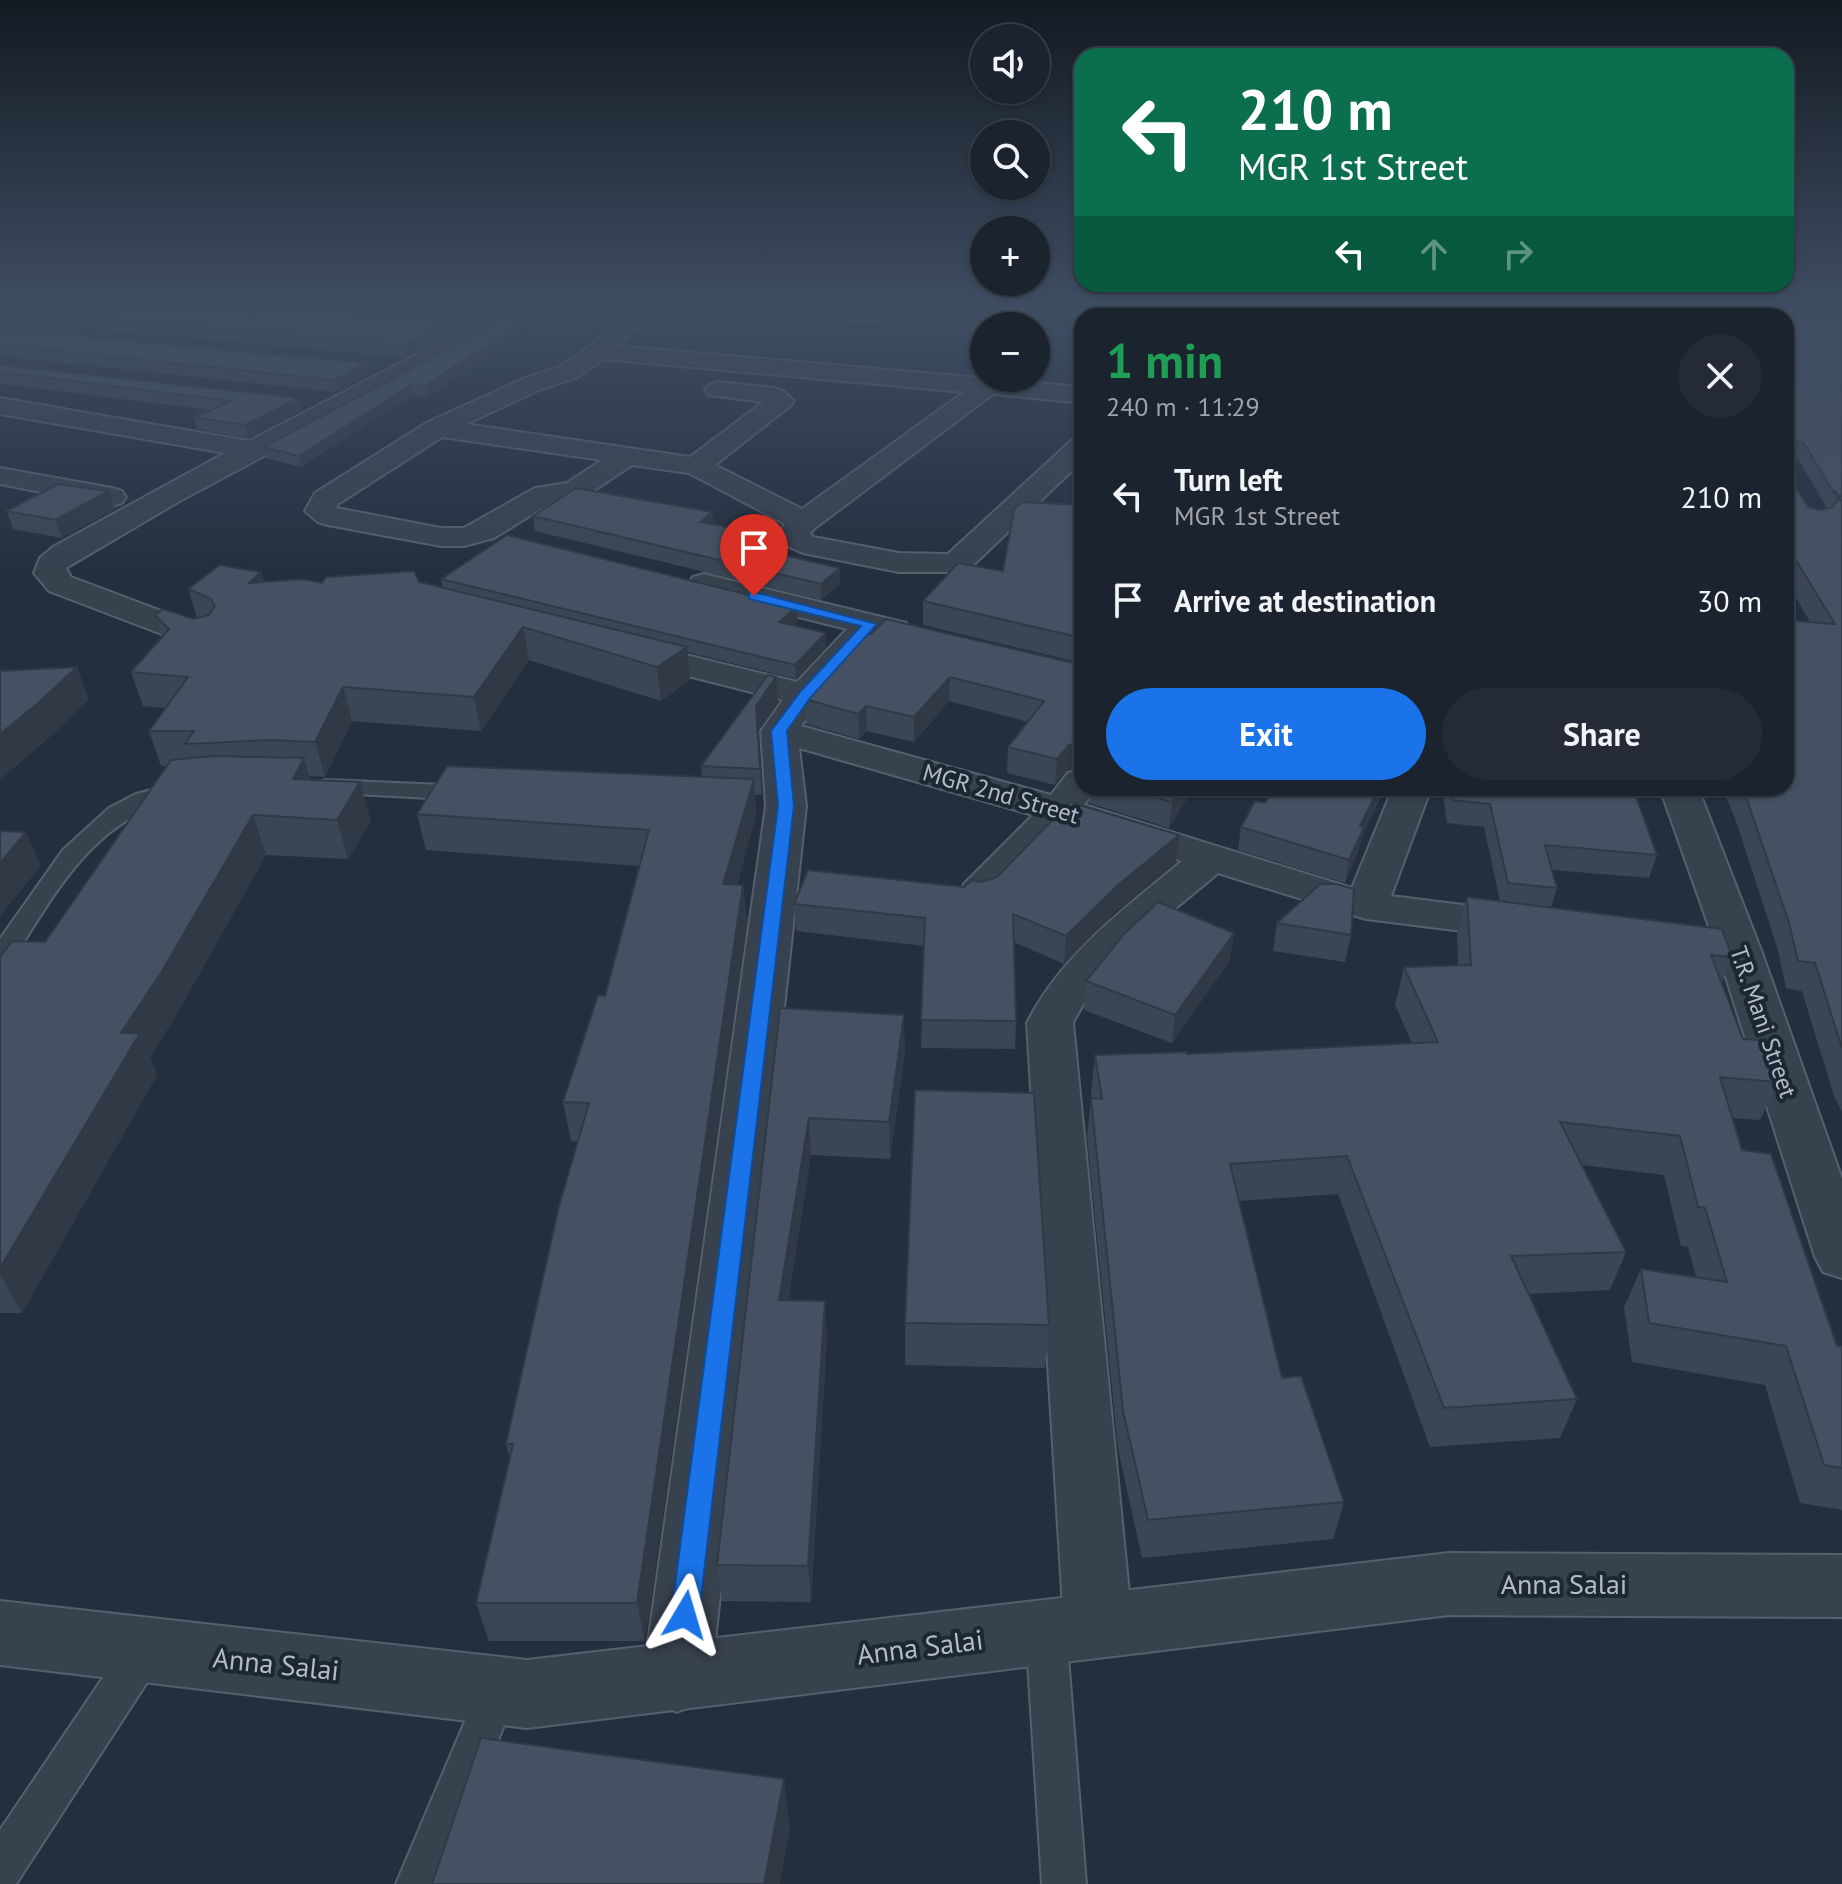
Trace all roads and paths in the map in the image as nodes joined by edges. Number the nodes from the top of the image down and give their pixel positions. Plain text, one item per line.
1 (361, 395) edge
2 (508, 395) edge
3 (765, 395) edge
4 (976, 395) edge
5 (298, 398) edge
6 (345, 404) junction
7 (0, 406) edge
8 (437, 428) junction
9 (249, 449) junction
10 (1074, 453) edge
11 (627, 456) junction
12 (696, 466) junction
13 (0, 476) edge
14 (150, 504) junction
15 (804, 522) junction
16 (673, 577) edge
17 (870, 624) junction
18 (205, 639) edge
19 (931, 639) edge
20 (592, 642) edge
21 (792, 713) junction
22 (296, 786) edge
23 (196, 788) edge
24 (486, 794) edge
25 (1071, 796) edge
26 (1409, 796) edge
27 (1682, 796) edge
28 (1211, 858) junction
29 (979, 893) edge
30 (1366, 906) junction
31 (1553, 929) edge
32 (1631, 939) edge
33 (1740, 953) junction
34 (0, 959) edge
35 (1842, 1257) edge
36 (1842, 1586) edge
37 (1072, 1628) junction
38 (0, 1633) edge
39 (145, 1650) junction
40 (677, 1678) junction
41 (498, 1690) junction
42 (0, 1869) edge
43 (418, 1884) edge
44 (1064, 1884) edge

1 - 6 street
2 - 8 street
3 - 12 street
4 - 15 street
5 - 6 street
6 - 9 street
7 - 9 street
8 - 11 street
8 - 11 street
9 - 14 street
10 - 15 street
11 - 12 street
12 - 15 street
13 - 14 street
14 - 18 street
16 - 17 street
17 - 19 street
17 - 21 street
20 - 21 street, MGR 2nd Street
21 - 25 street, MGR 2nd Street
21 - 40 street
22 - 24 lane
23 - 34 lane
25 - 28 street, MGR 2nd Street
25 - 29 street
26 - 30 street
27 - 33 street, T.R. Mani Street
28 - 30 street, MGR 2nd Street
28 - 37 street
30 - 31 street, MGR 2nd Street
32 - 33 street
33 - 35 street, T.R. Mani Street
36 - 37 street, Anna Salai
37 - 40 street, Anna Salai
37 - 44 lane
38 - 39 street, Anna Salai
39 - 41 street, Anna Salai
39 - 42 lane
40 - 41 street, Anna Salai
41 - 43 lane

